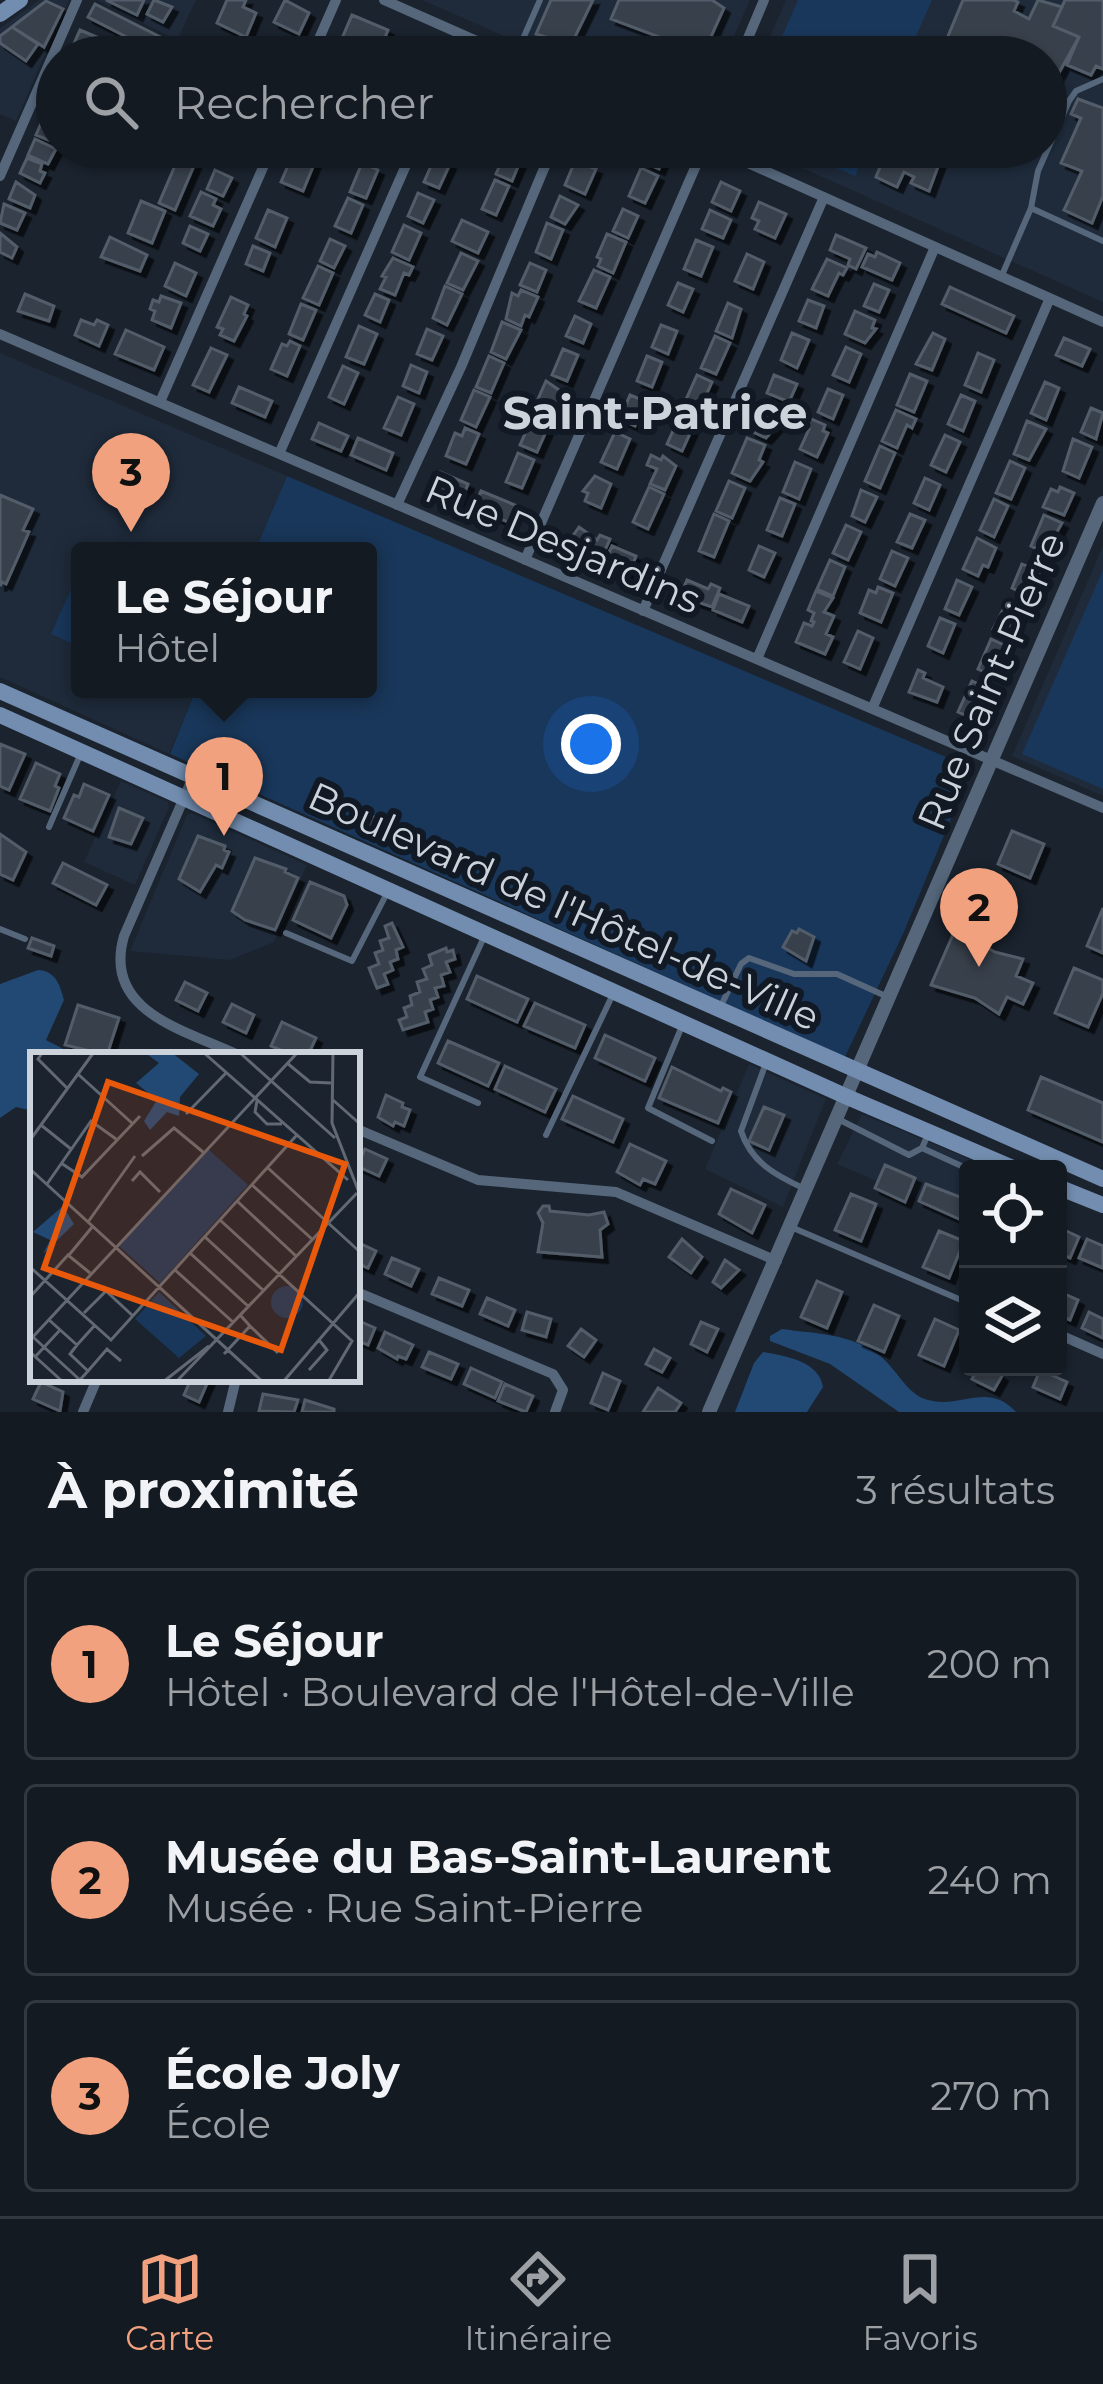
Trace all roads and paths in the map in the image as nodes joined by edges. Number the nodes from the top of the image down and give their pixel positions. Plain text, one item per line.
1 (20, 0) edge
2 (77, 0) edge
3 (336, 0) edge
4 (383, 0) edge
5 (540, 0) edge
6 (764, 0) edge
7 (0, 14) edge
8 (463, 35) edge
9 (61, 36) edge
10 (320, 36) edge
11 (524, 36) edge
12 (749, 36) edge
13 (1103, 79) edge
14 (36, 94) edge
15 (1067, 106) edge
16 (263, 168) edge
17 (405, 168) edge
18 (544, 168) edge
19 (699, 168) edge
20 (757, 168) edge
21 (1039, 168) edge
22 (0, 176) edge
23 (824, 197) junction
24 (1031, 208) junction
25 (1103, 241) edge
26 (935, 247) junction
27 (1001, 277) junction
28 (1050, 298) junction
29 (1103, 322) edge
30 (0, 334) edge
31 (160, 402) junction
32 (279, 454) junction
33 (1103, 503) edge
34 (397, 506) junction
35 (526, 560) junction
36 (644, 611) junction
37 (757, 659) junction
38 (0, 691) edge
39 (872, 709) junction
40 (0, 715) edge
41 (82, 752) junction
42 (992, 760) junction
43 (194, 777) junction
44 (184, 798) junction
45 (1103, 808) edge
46 (49, 827) dead end
47 (389, 890) junction
48 (0, 929) edge
49 (286, 932) dead end
50 (485, 934) junction
51 (25, 939) dead end
52 (614, 992) junction
53 (890, 998) junction
54 (718, 1011) junction
55 (683, 1023) junction
56 (232, 1052) edge
57 (767, 1061) junction
58 (857, 1072) junction
59 (845, 1096) junction
60 (478, 1103) dead end
61 (884, 1113) junction
62 (836, 1118) junction
63 (360, 1121) edge
64 (360, 1130) edge
65 (373, 1135) junction
66 (546, 1136) dead end
67 (926, 1140) junction
68 (712, 1141) dead end
69 (884, 1145) junction
70 (987, 1160) edge
71 (1040, 1160) edge
72 (959, 1163) edge
73 (1067, 1169) edge
74 (1103, 1179) edge
75 (806, 1190) junction
76 (1067, 1191) edge
77 (1103, 1205) edge
78 (791, 1227) junction
79 (777, 1262) junction
80 (360, 1293) edge
81 (959, 1299) edge
82 (1067, 1338) edge
83 (1103, 1354) edge
84 (96, 1382) edge
85 (235, 1382) edge
86 (83, 1412) edge
87 (228, 1412) edge
88 (555, 1412) edge
89 (709, 1412) edge

1 - 7 main road
2 - 9 street
3 - 10 street
4 - 8 street
5 - 11 lane
6 - 12 street
13 - 15 lane
14 - 22 street
16 - 31 street
17 - 32 street
18 - 34 street
19 - 35 street
20 - 23 street
21 - 24 lane
23 - 26 street
23 - 36 street
24 - 25 lane
24 - 27 lane
26 - 27 street
26 - 37 street
27 - 28 street
28 - 29 street
28 - 39 street
30 - 31 street, Rue Desjardins
31 - 32 street, Rue Desjardins
32 - 34 street, Rue Desjardins
33 - 42 street, Rue Saint-Pierre
34 - 35 street, Rue Desjardins
35 - 36 street, Rue Desjardins
36 - 37 street, Rue Desjardins
37 - 39 street, Rue Desjardins
38 - 43 main road, Boulevard de l'Hôtel-de-Ville
39 - 42 street, Rue Desjardins
40 - 41 main road, Boulevard de l'Hôtel-de-Ville
41 - 44 main road, Boulevard de l'Hôtel-de-Ville
41 - 46 lane
42 - 45 street, Rue Desjardins
42 - 53 street, Rue Saint-Pierre
43 - 44 street
43 - 54 main road, Boulevard de l'Hôtel-de-Ville
44 - 47 main road, Boulevard de l'Hôtel-de-Ville
44 - 56 street
47 - 49 lane
47 - 50 main road, Boulevard de l'Hôtel-de-Ville
48 - 51 lane
50 - 52 main road, Boulevard de l'Hôtel-de-Ville
50 - 60 lane
52 - 55 main road, Boulevard de l'Hôtel-de-Ville
52 - 66 lane
53 - 54 lane
53 - 58 street, Rue Saint-Pierre
54 - 58 main road, Boulevard de l'Hôtel-de-Ville
55 - 57 main road, Boulevard de l'Hôtel-de-Ville
55 - 68 lane
57 - 59 main road, Boulevard de l'Hôtel-de-Ville
57 - 75 lane
58 - 59 street, Rue Saint-Pierre
58 - 71 main road, Boulevard de l'Hôtel-de-Ville
59 - 61 main road, Boulevard de l'Hôtel-de-Ville
59 - 62 street, Rue Saint-Pierre
61 - 67 main road, Boulevard de l'Hôtel-de-Ville
61 - 69 lane
62 - 69 lane
62 - 75 street, Rue Saint-Pierre
63 - 65 street
64 - 65 street
65 - 79 street
67 - 69 lane
67 - 70 main road, Boulevard de l'Hôtel-de-Ville
67 - 72 lane
73 - 74 main road, Boulevard de l'Hôtel-de-Ville
75 - 78 street, Rue Saint-Pierre
76 - 77 main road
78 - 79 street, Rue Saint-Pierre
78 - 81 lane
79 - 89 street, Rue Saint-Pierre
80 - 88 street
82 - 83 street
84 - 86 street
85 - 87 street

